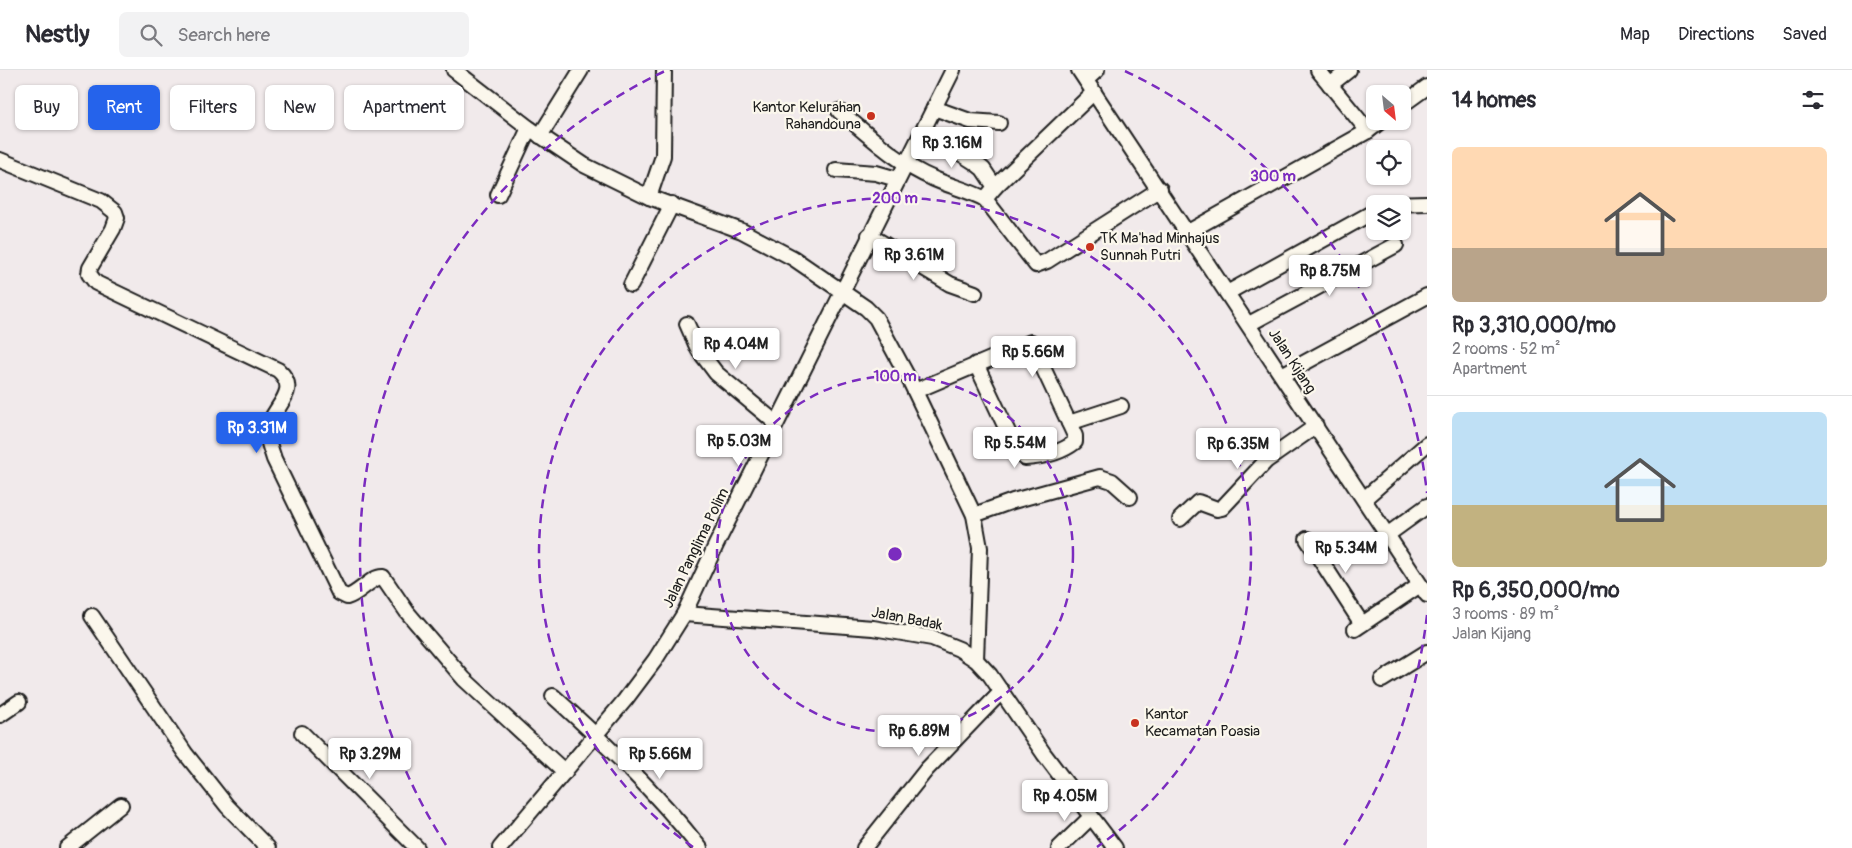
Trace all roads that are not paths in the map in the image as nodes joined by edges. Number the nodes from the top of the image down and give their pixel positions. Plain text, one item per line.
1 (454, 70) edge
2 (581, 70) edge
3 (664, 70) edge
4 (953, 70) edge
5 (1097, 70) edge
6 (1318, 70) edge
7 (1349, 70) edge
8 (1082, 75) edge
9 (1330, 85) junction
10 (1427, 87) edge
11 (1094, 92) junction
12 (1411, 99) edge
13 (934, 108) junction
14 (839, 111) dead end
15 (999, 123) dead end
16 (924, 130) junction
17 (1368, 131) joint
18 (535, 132) junction
19 (0, 160) edge
20 (906, 164) junction
21 (836, 170) dead end
22 (897, 179) junction
23 (995, 187) junction
24 (1160, 189) junction
25 (498, 195) dead end
26 (649, 197) junction
27 (985, 199) junction
28 (1411, 203) edge
29 (1427, 203) edge
30 (672, 204) junction
31 (1366, 216) edge
32 (1188, 232) junction
33 (869, 235) junction
34 (1396, 245) dead end
35 (632, 285) dead end
36 (842, 291) junction
37 (975, 293) dead end
38 (1227, 293) junction
39 (1427, 296) edge
40 (687, 324) dead end
41 (1249, 324) junction
42 (976, 364) junction
43 (1282, 375) junction
44 (915, 391) junction
45 (1121, 406) dead end
46 (776, 423) junction
47 (1069, 423) junction
48 (1316, 426) junction
49 (1427, 444) edge
50 (1130, 497) dead end
51 (1364, 499) junction
52 (1427, 506) edge
53 (974, 515) junction
54 (1180, 519) dead end
55 (1387, 536) junction
56 (1307, 540) dead end
57 (1424, 590) edge
58 (684, 614) junction
59 (92, 616) dead end
60 (1427, 652) edge
61 (976, 660) junction
62 (1382, 680) dead end
63 (1002, 691) junction
64 (553, 696) dead end
65 (19, 702) dead end
66 (0, 715) edge
67 (302, 733) dead end
68 (595, 733) junction
69 (565, 772) junction
70 (121, 805) dead end
71 (1091, 817) junction
72 (83, 843) edge
73 (67, 848) edge
74 (268, 848) edge
75 (417, 848) edge
76 (500, 848) edge
77 (700, 848) edge
78 (864, 848) edge
79 (1059, 848) edge
80 (1115, 848) edge

1 - 18 street
2 - 18 street
3 - 26 street
4 - 13 street, Jalan Panglima Polim
5 - 8 street
6 - 9 street
7 - 9 street
8 - 11 street, Jalan Kijang
9 - 17 street
10 - 12 street
11 - 23 street
11 - 24 street, Jalan Kijang
13 - 15 street
13 - 16 street, Jalan Panglima Polim
14 - 20 street
16 - 20 street, Jalan Panglima Polim
16 - 23 street
17 - 32 street
18 - 25 street
18 - 26 street
19 - 69 street
20 - 22 street, Jalan Panglima Polim
20 - 27 street
21 - 22 street
22 - 33 street, Jalan Panglima Polim
23 - 27 street
24 - 27 street
24 - 32 street, Jalan Kijang
26 - 30 street
28 - 29 street
30 - 35 street
30 - 36 street
31 - 38 street
32 - 38 street, Jalan Kijang
33 - 36 street, Jalan Panglima Polim
33 - 37 street
34 - 41 street
36 - 44 street
36 - 46 street, Jalan Panglima Polim
38 - 41 street, Jalan Kijang
39 - 43 street
40 - 46 street
41 - 43 street, Jalan Kijang
42 - 44 street
42 - 47 street
42 - 47 street
43 - 48 street, Jalan Kijang
44 - 53 street
45 - 47 street
46 - 58 street, Jalan Panglima Polim
48 - 51 street, Jalan Kijang
48 - 54 street
49 - 51 street
50 - 53 street
51 - 55 street, Jalan Kijang
52 - 55 street
53 - 61 street
55 - 57 street, Jalan Kijang
56 - 57 street
58 - 61 street, Jalan Badak
58 - 68 street, Jalan Panglima Polim
59 - 74 street
60 - 62 street
61 - 63 street, Jalan Badak
63 - 71 street, Jalan Badak
63 - 78 street
64 - 68 street
65 - 66 street
67 - 75 street
68 - 69 street, Jalan Panglima Polim
68 - 77 street
69 - 76 street, Jalan Panglima Polim
70 - 72 street
71 - 79 street
71 - 80 street, Jalan Badak
72 - 73 street

